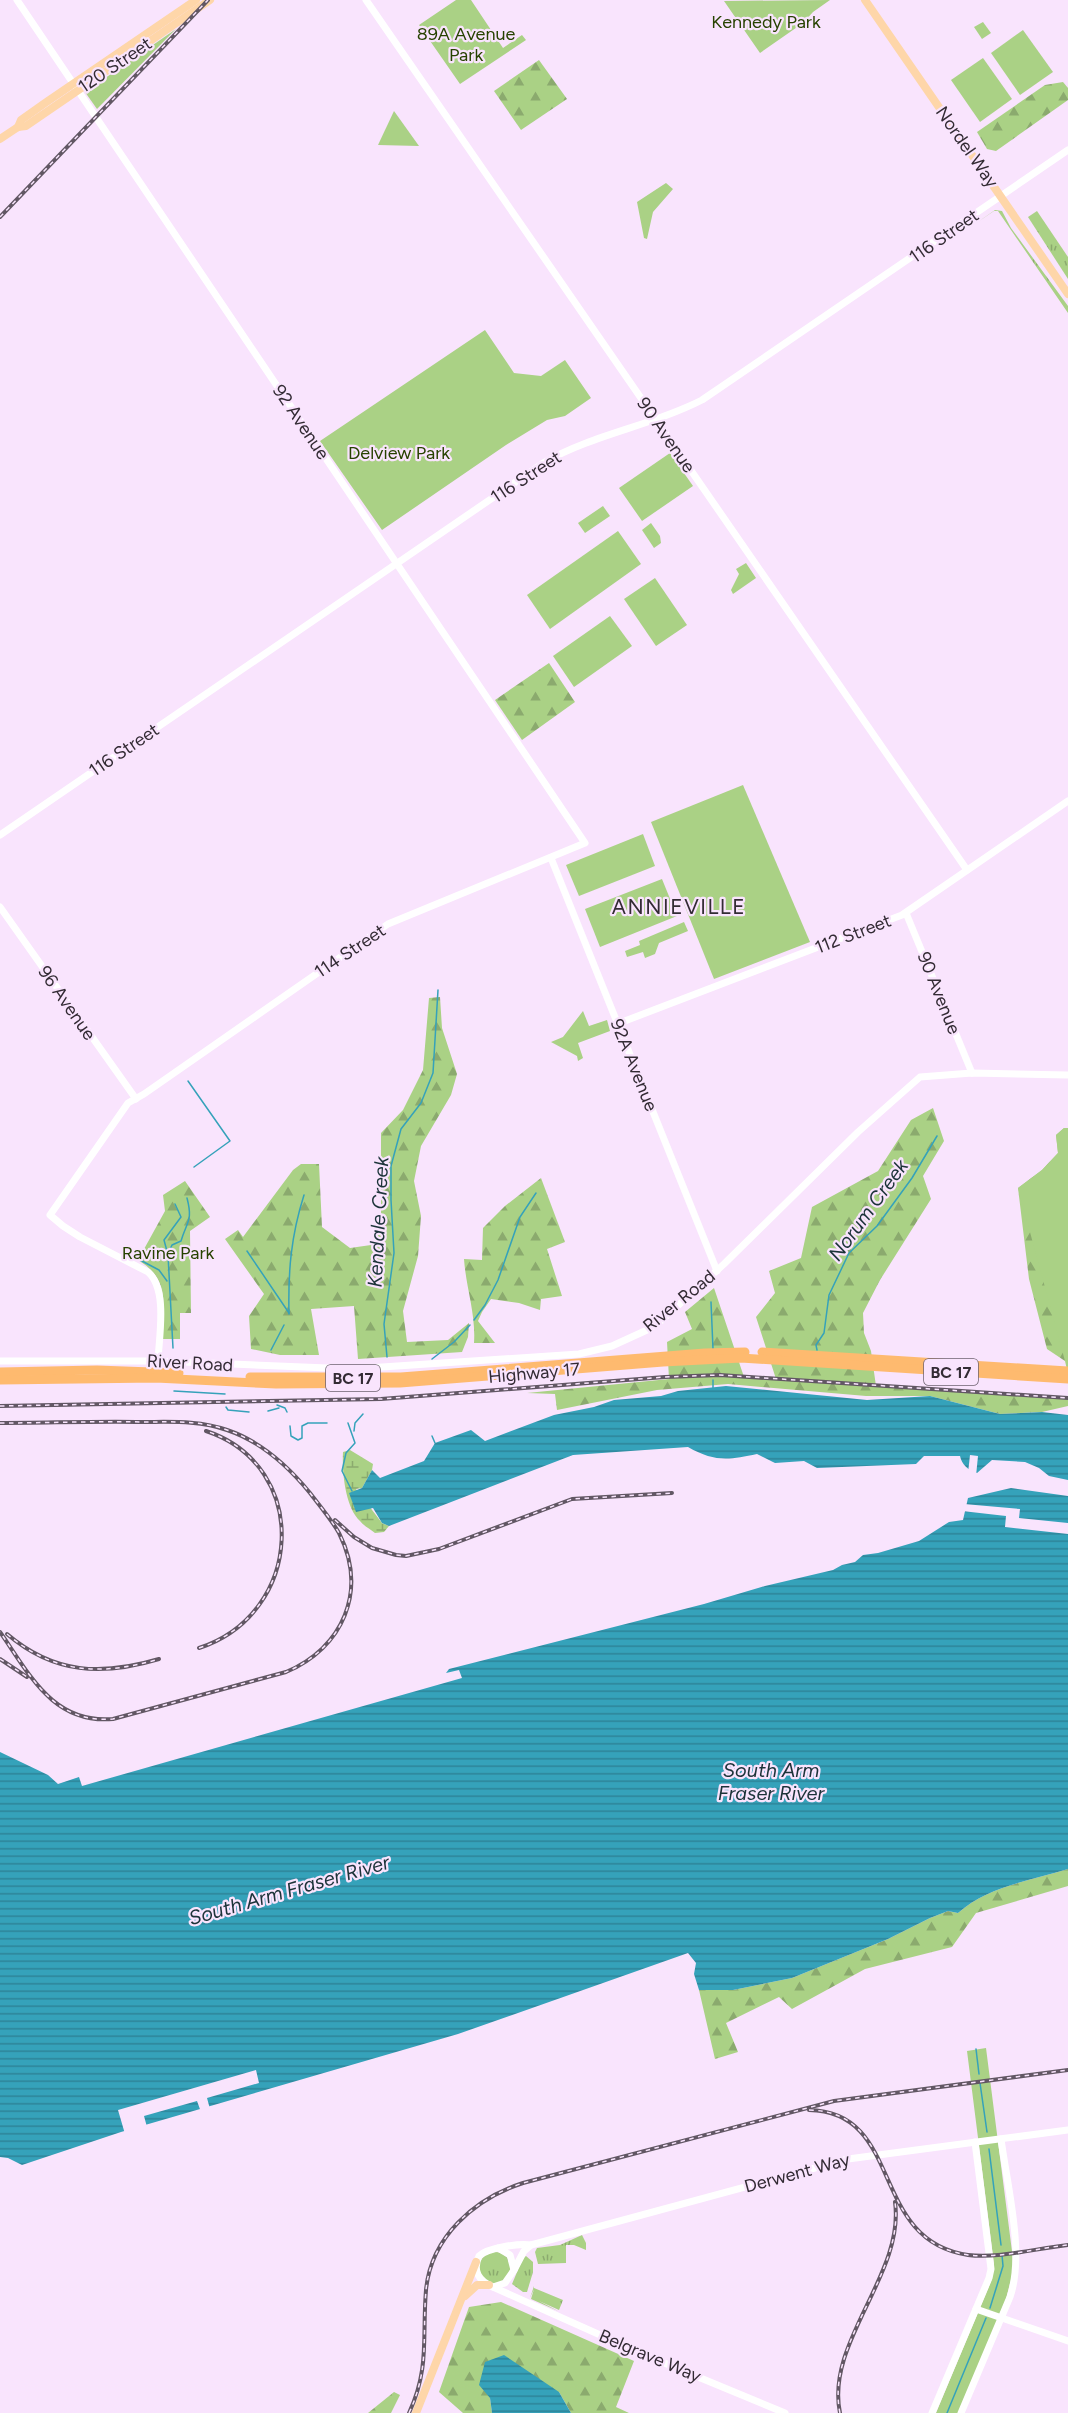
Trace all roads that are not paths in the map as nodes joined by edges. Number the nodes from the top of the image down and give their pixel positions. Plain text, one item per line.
1 (17, 0) edge
2 (196, 0) edge
3 (210, 0) edge
4 (366, 0) edge
5 (865, 0) edge
6 (159, 30) junction
7 (75, 87) junction
8 (0, 139) edge
9 (1068, 150) edge
10 (1001, 196) junction
11 (1068, 294) edge
12 (656, 420) junction
13 (396, 564) junction
14 (1068, 801) edge
15 (0, 836) edge
16 (585, 843) joint
17 (551, 858) junction
18 (967, 870) junction
19 (0, 907) edge
20 (906, 913) junction
21 (617, 1024) junction
22 (972, 1073) junction
23 (1068, 1075) edge
24 (135, 1099) junction
25 (717, 1271) junction
26 (706, 1356) junction
27 (834, 1360) junction
28 (0, 1361) edge
29 (158, 1361) junction
30 (1068, 1371) edge
31 (0, 1372) edge
32 (1068, 1379) edge
33 (0, 1380) edge
34 (1068, 2130) edge
35 (1001, 2139) junction
36 (975, 2142) junction
37 (531, 2245) junction
38 (498, 2248) junction
39 (476, 2262) junction
40 (512, 2274) junction
41 (491, 2286) junction
42 (515, 2297) junction
43 (463, 2298) junction
44 (976, 2309) junction
45 (1001, 2318) junction
46 (1068, 2341) edge
47 (416, 2413) edge
48 (785, 2413) edge
49 (932, 2413) edge
50 (961, 2413) edge

1 - 7 street, 92 Avenue
2 - 6 main road, 120 Street
3 - 6 main road, 120 Street
4 - 12 street, 90 Avenue
5 - 10 main road, Nordel Way
6 - 7 main road, 120 Street
7 - 8 main road, 120 Street
7 - 13 street, 92 Avenue
9 - 10 street, 116 Street
10 - 11 main road, Nordel Way
10 - 12 street, 116 Street
12 - 13 street, 116 Street
12 - 18 street, 90 Avenue
13 - 15 street, 116 Street
13 - 16 street, 92 Avenue
14 - 18 street, 112 Street
16 - 17 street, 114 Street
17 - 21 street, 92A Avenue
17 - 24 street, 114 Street
18 - 20 street, 112 Street
19 - 24 street, 96 Avenue
20 - 21 street, 112 Street
20 - 22 street, 90 Avenue
21 - 25 street, 92A Avenue
22 - 23 street, River Road
22 - 25 street, River Road
24 - 29 street, 114 Street
25 - 29 street, River Road
26 - 27 highway, Highway 17 / BC 17
26 - 31 highway, Highway 17 / BC 17
26 - 33 highway, Highway 17 / BC 17
27 - 30 highway, Highway 17 / BC 17
27 - 32 highway, Highway 17 / BC 17
28 - 29 street, River Road
34 - 35 street, Derwent Way
35 - 36 street, Derwent Way
35 - 45 street
36 - 37 street, Derwent Way
36 - 44 street
37 - 38 street, Derwent Way
37 - 40 street
38 - 39 street
38 - 40 street
39 - 41 street
39 - 43 main road
40 - 41 street
40 - 42 street
41 - 42 street, Belgrave Way
41 - 43 main road
42 - 48 street, Belgrave Way
43 - 47 main road
44 - 45 street
44 - 49 street
45 - 46 street
45 - 50 street

